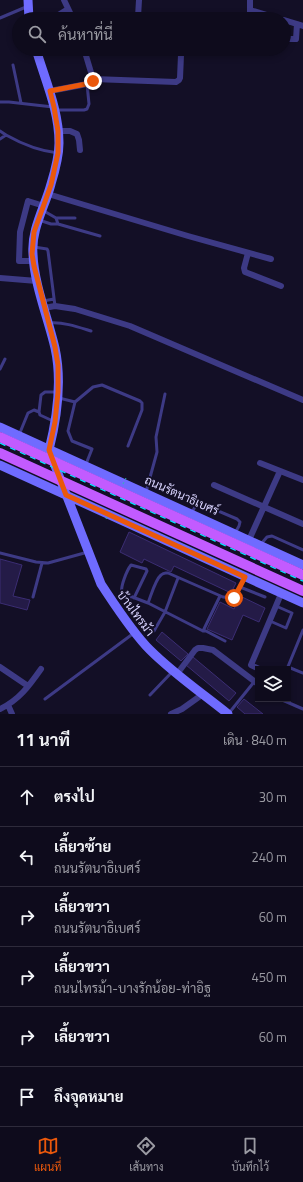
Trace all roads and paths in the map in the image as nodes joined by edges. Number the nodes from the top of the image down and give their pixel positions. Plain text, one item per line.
1 (64, 0) edge
2 (139, 0) edge
3 (250, 0) edge
4 (28, 3) edge
5 (68, 9) junction
6 (250, 10) joint
7 (63, 12) edge
8 (70, 12) edge
9 (138, 12) edge
10 (257, 12) edge
11 (0, 18) edge
12 (300, 25) edge
13 (291, 39) edge
14 (38, 56) edge
15 (86, 56) edge
16 (181, 56) edge
17 (13, 65) dead end
18 (93, 79) junction
19 (86, 84) junction
20 (50, 91) junction
21 (0, 102) edge
22 (21, 103) junction
23 (55, 109) junction
24 (0, 131) edge
25 (58, 131) junction
26 (6, 135) junction
27 (0, 139) edge
28 (80, 150) dead end
29 (58, 153) junction
30 (48, 194) junction
31 (43, 208) junction
32 (56, 218) junction
33 (74, 218) dead end
34 (38, 220) junction
35 (58, 224) junction
36 (100, 236) dead end
37 (32, 247) junction
38 (248, 253) junction
39 (271, 259) dead end
40 (33, 261) junction
41 (0, 278) edge
42 (37, 281) junction
43 (281, 286) dead end
44 (54, 299) junction
45 (44, 305) junction
46 (55, 306) junction
47 (49, 324) junction
48 (91, 331) dead end
49 (5, 359) dead end
50 (0, 369) edge
51 (165, 394) dead end
52 (57, 395) junction
53 (303, 400) edge
54 (74, 402) junction
55 (40, 412) junction
56 (55, 422) junction
57 (0, 427) edge
58 (19, 436) junction
59 (0, 437) edge
60 (128, 446) dead end
61 (49, 450) junction
62 (0, 453) edge
63 (260, 463) dead end
64 (0, 465) edge
65 (86, 466) junction
66 (280, 471) junction
67 (303, 480) edge
68 (214, 485) dead end
69 (143, 492) junction
70 (66, 495) junction
71 (264, 506) junction
72 (192, 514) junction
73 (125, 523) junction
74 (303, 524) edge
75 (235, 534) junction
76 (249, 540) junction
77 (260, 545) junction
78 (303, 550) edge
79 (88, 552) junction
80 (0, 553) edge
81 (42, 563) junction
82 (303, 565) edge
83 (303, 575) edge
84 (245, 577) junction
85 (178, 578) junction
86 (240, 587) junction
87 (303, 591) edge
88 (281, 594) junction
89 (127, 595) junction
90 (220, 596) junction
91 (33, 597) dead end
92 (265, 597) dead end
93 (134, 598) junction
94 (148, 603) junction
95 (303, 603) edge
96 (276, 606) junction
97 (165, 612) junction
98 (269, 621) junction
99 (303, 630) edge
100 (203, 631) junction
101 (135, 632) junction
102 (225, 642) dead end
103 (289, 666) edge
104 (0, 667) edge
105 (255, 667) edge
106 (41, 669) dead end
107 (291, 669) edge
108 (175, 672) junction
109 (303, 673) edge
110 (255, 682) edge
111 (255, 684) edge
112 (28, 686) junction
113 (150, 694) dead end
114 (203, 694) junction
115 (45, 700) dead end
116 (287, 702) edge
117 (3, 706) edge
118 (303, 709) edge
119 (12, 714) edge
120 (171, 714) edge
121 (229, 714) edge

1 - 5 street
2 - 9 street
3 - 6 street
4 - 11 lane
5 - 7 street
5 - 8 street
6 - 10 street
12 - 13 street
14 - 20 street
15 - 18 street
16 - 18 street
17 - 22 lane
18 - 19 street
19 - 20 street
19 - 23 lane
20 - 23 street
21 - 22 lane
22 - 23 lane
23 - 25 street
24 - 26 lane
25 - 28 street
25 - 29 street
26 - 27 lane
26 - 29 lane
29 - 30 street
30 - 31 street
30 - 38 street
31 - 32 lane
31 - 34 street
31 - 40 street
32 - 33 lane
32 - 35 lane
34 - 35 lane
34 - 37 street
35 - 36 lane
37 - 40 street
37 - 44 lane
38 - 39 street
38 - 43 street
40 - 42 street
41 - 42 street
42 - 45 street
44 - 45 lane
44 - 46 lane
45 - 46 street
45 - 47 street
46 - 53 street
47 - 48 lane
47 - 52 street
49 - 50 lane
51 - 69 lane
52 - 54 lane
52 - 55 lane
52 - 56 street
54 - 60 lane
54 - 65 lane
55 - 56 lane
55 - 58 lane
56 - 61 street
57 - 58 street, ถนนรัตนาธิเบศร์
58 - 61 street, ถนนรัตนาธิเบศร์
59 - 83 main road, ถนนรัตนาธิเบศร์, bridge
61 - 65 street, ถนนรัตนาธิเบศร์
61 - 70 street
62 - 87 main road, bridge
63 - 66 street
64 - 70 street
65 - 69 street, ถนนรัตนาธิเบศร์
66 - 67 street
66 - 71 street
68 - 71 street
69 - 72 street, ถนนรัตนาธิเบศร์
69 - 73 street
70 - 73 street
70 - 79 street, บ้านไทรม้า
71 - 74 street
71 - 76 street
72 - 75 street, ถนนรัตนาธิเบศร์
72 - 75 lane
73 - 84 street
75 - 76 street, ถนนรัตนาธิเบศร์
76 - 77 street, ถนนรัตนาธิเบศร์
77 - 78 lane
77 - 82 street, ถนนรัตนาธิเบศร์
79 - 81 lane
79 - 101 street, บ้านไทรม้า
80 - 81 lane
81 - 91 lane
84 - 86 lane
84 - 88 street
85 - 90 lane
85 - 94 lane
85 - 97 lane
86 - 90 lane
86 - 92 lane
88 - 95 street
88 - 96 street
89 - 93 lane
89 - 93 lane
89 - 97 lane
90 - 100 lane
93 - 94 lane
94 - 97 lane
96 - 98 street
96 - 98 lane
97 - 100 lane
98 - 105 street
99 - 103 lane
100 - 102 lane
101 - 108 street, บ้านไทรม้า
101 - 115 lane
104 - 112 street
106 - 112 street
107 - 109 lane
108 - 110 street
108 - 113 lane
108 - 114 street, บ้านไทรม้า
111 - 121 lane
112 - 117 street
114 - 120 street
114 - 121 street, บ้านไทรม้า
116 - 118 lane
117 - 119 street

